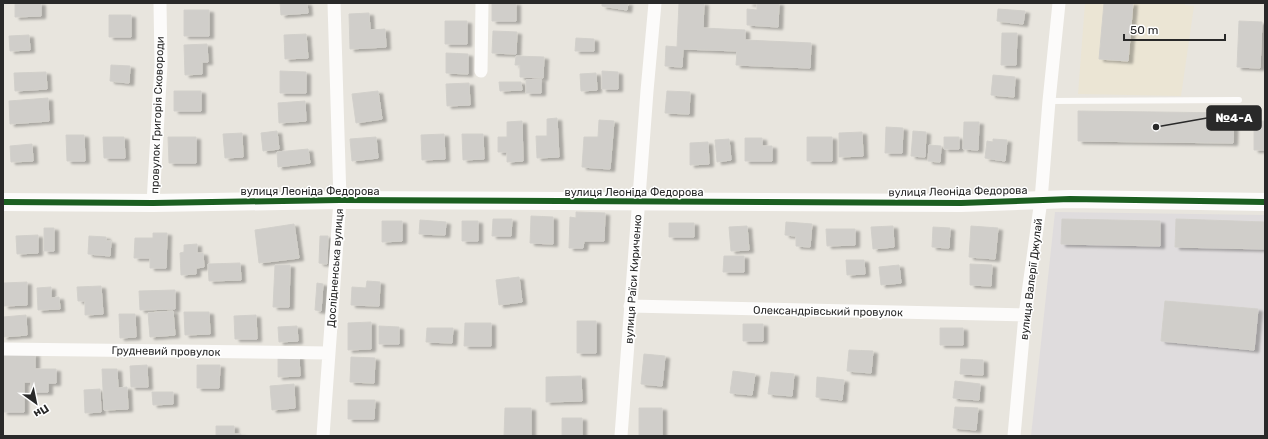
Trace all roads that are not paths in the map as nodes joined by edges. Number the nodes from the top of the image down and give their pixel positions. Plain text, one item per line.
1 (160, 3) edge
2 (334, 3) edge
3 (482, 3) edge
4 (655, 3) edge
5 (1059, 3) edge
6 (481, 71) dead end
7 (1240, 100) dead end
8 (1049, 101) junction
9 (340, 200) junction
10 (1041, 200) junction
11 (3, 202) edge
12 (639, 202) junction
13 (1265, 202) edge
14 (153, 203) junction
15 (630, 306) junction
16 (1025, 315) junction
17 (3, 349) edge
18 (329, 352) junction
19 (323, 436) edge
20 (621, 436) edge
21 (1014, 436) edge

1 - 14 street, провулок Григорія Сковороди
2 - 9 street, Дослідненська вулиця
3 - 6 street
4 - 12 street, вулиця Раїси Кириченко
5 - 8 street, вулиця Валерії Джулай
7 - 8 lane
8 - 10 street, вулиця Валерії Джулай
9 - 12 street, вулиця Леоніда Федорова
9 - 14 street, вулиця Леоніда Федорова
9 - 18 street, Дослідненська вулиця
10 - 12 street, вулиця Леоніда Федорова
10 - 13 street, вулиця Леоніда Федорова
10 - 16 street, вулиця Валерії Джулай
11 - 14 street, вулиця Леоніда Федорова
12 - 15 street, вулиця Раїси Кириченко
15 - 16 street, Олександрівський провулок
15 - 20 street, вулиця Раїси Кириченко
16 - 21 street, вулиця Валерії Джулай
17 - 18 street, Грудневий провулок
18 - 19 street, Дослідненська вулиця

